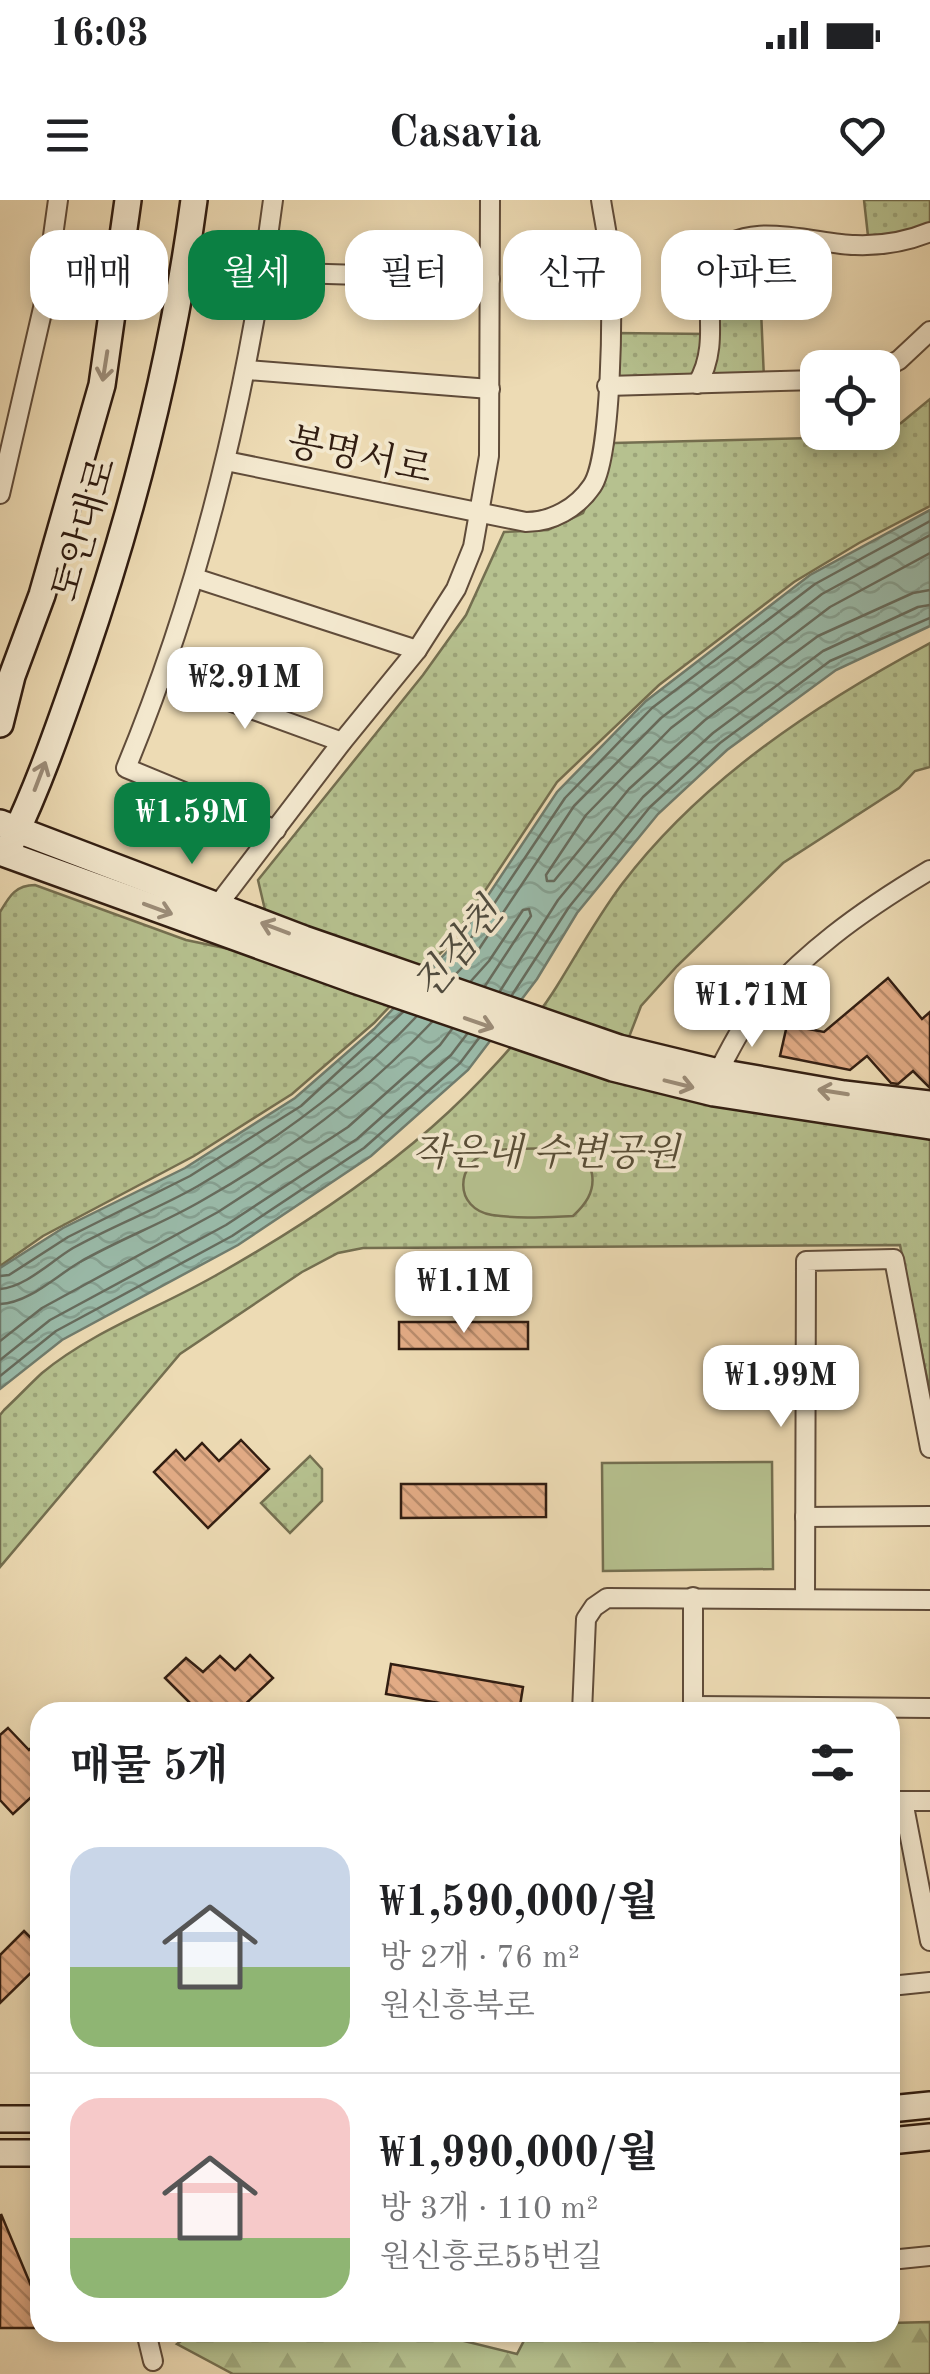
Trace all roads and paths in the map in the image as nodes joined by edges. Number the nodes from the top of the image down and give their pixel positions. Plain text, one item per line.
1 (58, 200) edge
2 (128, 200) edge
3 (194, 200) edge
4 (273, 200) edge
5 (490, 200) edge
6 (601, 200) edge
7 (269, 230) edge
8 (930, 232) edge
9 (325, 274) edge
10 (490, 279) junction
11 (256, 320) edge
12 (930, 331) edge
13 (900, 359) edge
14 (248, 370) junction
15 (800, 381) edge
16 (697, 384) junction
17 (608, 386) junction
18 (490, 390) junction
19 (6, 444) edge
20 (226, 461) junction
21 (0, 494) edge
22 (481, 513) junction
23 (195, 578) junction
24 (417, 650) junction
25 (164, 677) junction
26 (6, 684) edge
27 (0, 724) edge
28 (342, 742) junction
29 (9, 826) edge
30 (276, 830) junction
31 (2, 857) edge
32 (930, 870) edge
33 (217, 906) junction
34 (360, 970) junction
35 (558, 1039) junction
36 (718, 1072) junction
37 (930, 1104) edge
38 (930, 1126) edge
39 (930, 1448) edge
40 (930, 1516) edge
41 (805, 1517) junction
42 (694, 1596) junction
43 (805, 1599) junction
44 (930, 1600) edge
45 (582, 1702) edge
46 (694, 1702) edge
47 (900, 1708) edge
48 (930, 1708) edge
49 (900, 1801) edge
50 (930, 1801) edge
51 (900, 1814) edge
52 (930, 1941) edge
53 (930, 1982) edge
54 (900, 1985) edge
55 (930, 2105) edge
56 (900, 2108) edge
57 (30, 2119) edge
58 (0, 2120) edge
59 (930, 2138) edge
60 (900, 2140) edge
61 (0, 2153) edge
62 (30, 2153) edge
63 (930, 2256) edge
64 (900, 2259) edge
65 (148, 2342) edge
66 (153, 2361) dead end

1 - 19 street
2 -> 26 street, 도안대로
29 -> 3 street, 도안대로
4 - 7 street
5 - 10 street, 봉명서로
6 - 17 street
8 - 16 street
9 - 10 street
10 - 18 street, 봉명서로
11 - 14 street
12 - 13 street
14 - 18 street, 봉명서로
14 - 20 street
15 - 16 street
16 - 17 street
17 - 22 street
18 - 22 street, 봉명서로
19 - 21 street
20 - 22 street, 봉명서로
20 - 23 street
22 - 24 street, 봉명서로
23 - 24 street
23 - 25 street
24 - 28 street, 봉명서로
25 - 28 street
25 - 30 street
26 - 27 street, 도안대로
28 - 30 street, 봉명서로
29 - 31 street, 도안대로
29 - 33 street
30 - 33 street, 봉명서로
31 -> 34 street
32 - 36 street
34 -> 33 street
34 - 35 street
35 - 36 street
35 -> 38 street
37 -> 36 street
39 - 41 street
40 - 41 street
41 - 43 street
42 - 43 street
42 - 45 street
42 - 46 street
43 - 44 street
47 - 48 street
49 - 50 street
51 - 52 street
53 - 54 street
55 - 56 street
57 - 58 street
59 - 60 street
61 - 62 street
63 - 64 street
65 - 66 street

